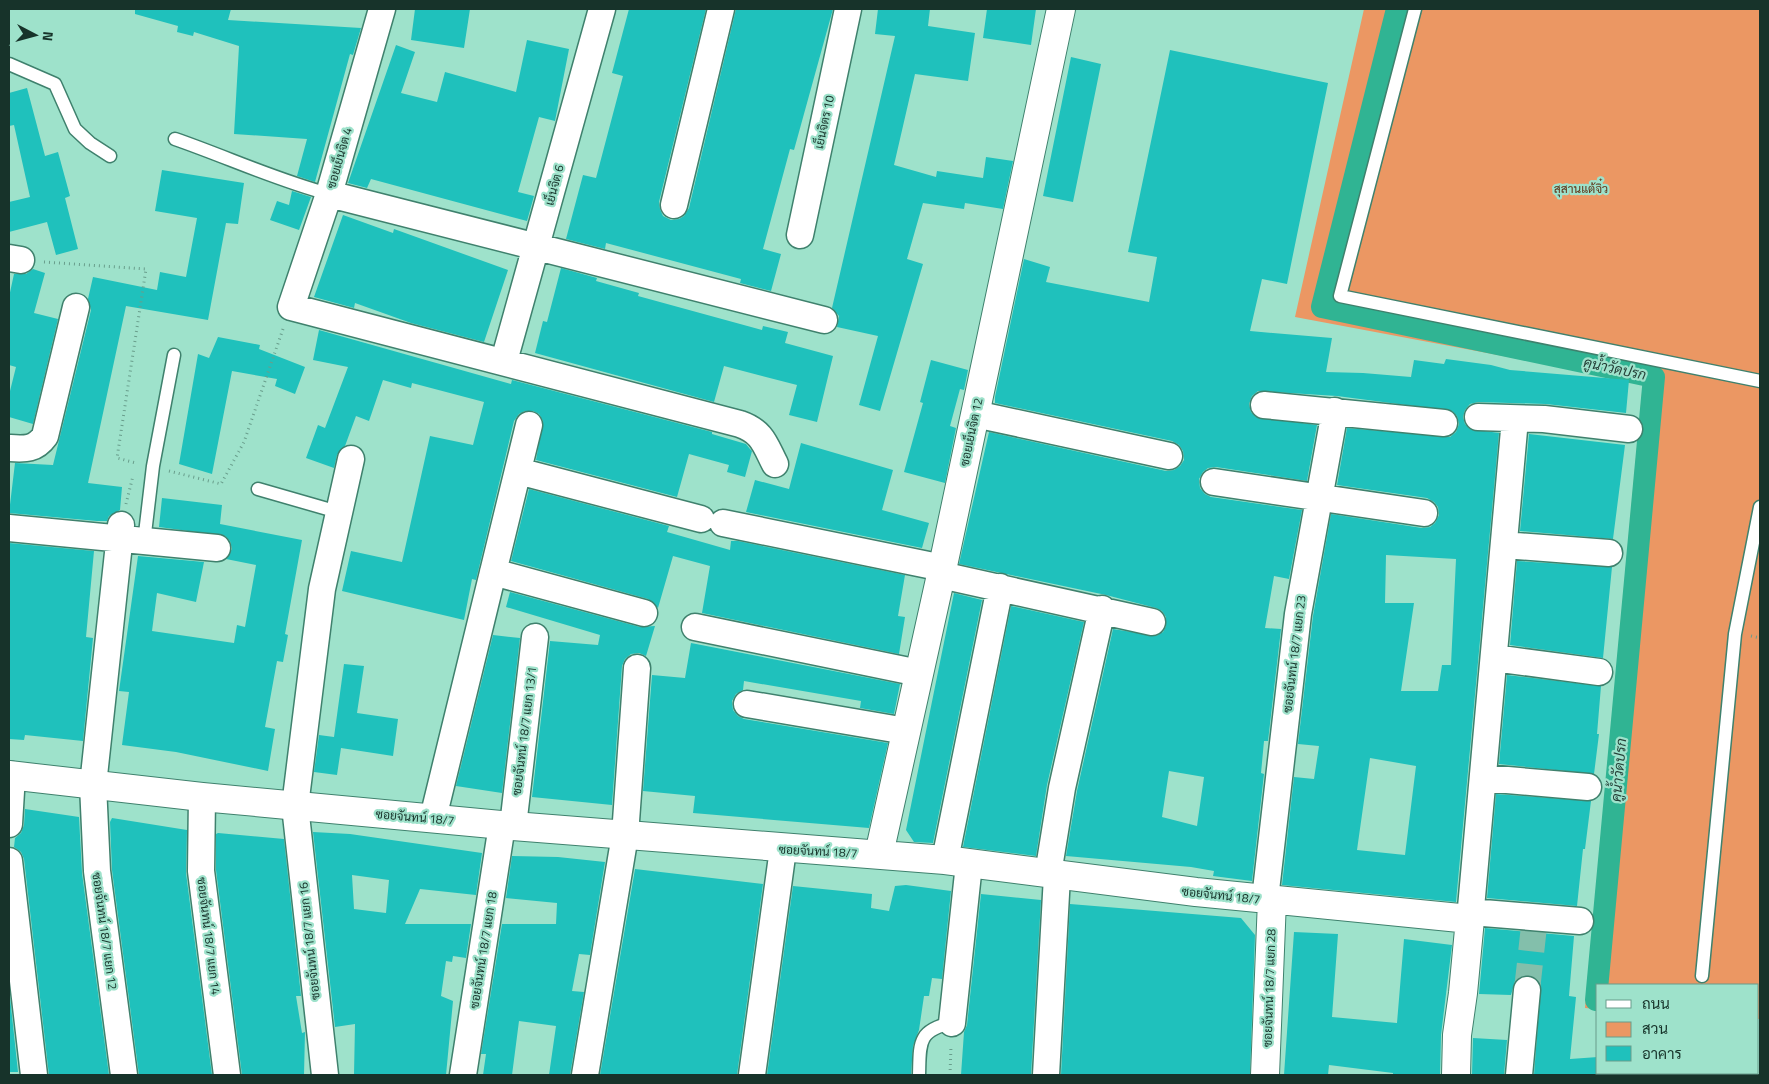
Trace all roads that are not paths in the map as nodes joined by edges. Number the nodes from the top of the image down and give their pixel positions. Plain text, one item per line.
1 (382, 9) edge
2 (602, 9) edge
3 (721, 9) edge
4 (848, 9) edge
5 (1061, 9) edge
6 (1415, 9) edge
7 (9, 64) edge
8 (175, 139) dead end
9 (110, 156) dead end
10 (328, 194) junction
11 (674, 205) dead end
12 (800, 236) dead end
13 (537, 247) junction
14 (76, 307) dead end
15 (824, 320) dead end
16 (174, 355) dead end
17 (504, 361) junction
18 (1760, 381) edge
19 (1264, 405) dead end
20 (1335, 411) junction
21 (975, 414) junction
22 (1478, 417) dead end
23 (1515, 419) junction
24 (1444, 424) dead end
25 (529, 425) dead end
26 (1629, 429) dead end
27 (9, 448) edge
28 (1170, 456) dead end
29 (351, 459) dead end
30 (775, 464) dead end
31 (518, 470) junction
32 (1214, 482) dead end
33 (258, 489) dead end
34 (1319, 498) junction
35 (1760, 507) edge
36 (338, 512) junction
37 (1424, 513) dead end
38 (9, 528) edge
39 (128, 536) junction
40 (1504, 545) junction
41 (216, 548) dead end
42 (1609, 553) dead end
43 (942, 571) junction
44 (493, 572) junction
45 (1000, 588) junction
46 (1102, 609) junction
47 (644, 613) dead end
48 (1152, 622) dead end
49 (694, 627) dead end
50 (535, 637) dead end
51 (1494, 658) junction
52 (638, 668) dead end
53 (1600, 672) dead end
54 (919, 673) junction
55 (747, 704) dead end
56 (906, 731) junction
57 (10, 775) edge
58 (1484, 778) junction
59 (93, 786) junction
60 (1588, 787) dead end
61 (202, 797) junction
62 (295, 806) junction
63 (432, 818) junction
64 (9, 824) edge
65 (507, 825) junction
66 (625, 835) junction
67 (783, 849) junction
68 (878, 854) junction
69 (9, 861) edge
70 (957, 862) junction
71 (1052, 875) junction
72 (1269, 899) junction
73 (1471, 915) junction
74 (1580, 921) dead end
75 (1702, 976) dead end
76 (1527, 990) tunnel mouth
77 (952, 1023) joint
78 (34, 1075) edge
79 (124, 1075) edge
80 (227, 1075) edge
81 (325, 1075) edge
82 (463, 1075) edge
83 (585, 1075) edge
84 (752, 1075) edge
85 (918, 1075) edge
86 (1046, 1075) edge
87 (1265, 1075) edge
88 (1456, 1075) edge
89 (1519, 1075) edge

1 - 10 street, ซอยเย็นจิต 4
2 - 13 street, เย็นจิต 6
3 - 11 street
4 - 12 street, เย็นจิตร 10
5 - 21 street, ซอยเย็นจิต 12
6 - 18 lane
7 - 9 lane
8 - 10 lane
10 - 13 street
10 - 17 street, ซอยเย็นจิต 4
13 - 15 street
13 - 17 street, เย็นจิต 6
14 - 27 street
16 - 39 lane
17 - 30 street
19 - 20 street
20 - 24 street
20 - 34 street, ซอยจันทน์ 18/7 แยก 23
21 - 28 street
21 - 43 street, ซอยเย็นจิต 12
22 - 23 street
23 - 26 street
23 - 40 street
25 - 31 street
29 - 36 street, ซอยจันทน์ 18/7 แยก 16
31 - 43 street
31 - 44 street
32 - 34 street
33 - 36 lane
34 - 37 street
34 - 72 street, ซอยจันทน์ 18/7 แยก 23
35 - 75 lane
36 - 62 street, ซอยจันทน์ 18/7 แยก 16
38 - 39 street
39 - 41 street
39 - 59 street, ซอยจันทน์ 18/7 แยก 12
40 - 42 street
40 - 51 street
43 - 45 street
43 - 54 street, ซอยเย็นจิต 12
44 - 47 street
44 - 63 street
45 - 46 street
45 - 70 street
46 - 48 street
46 - 71 street
49 - 54 street
50 - 65 street, ซอยจันทน์ 18/7 แยก 13/1
51 - 53 street
51 - 58 street
52 - 66 street
54 - 56 street, ซอยเย็นจิต 12
55 - 56 street
56 - 68 street, ซอยเย็นจิต 12
57 - 59 street, ซอยจันทน์ 18/7
57 - 64 street
58 - 60 street
58 - 73 street
59 - 61 street, ซอยจันทน์ 18/7
59 - 79 street, ซอยจันทน์ 18/7 แยก 12
61 - 62 street, ซอยจันทน์ 18/7
61 - 80 street, ซอยจันทน์ 18/7 แยก 14
62 - 63 street, ซอยจันทน์ 18/7
62 - 81 street, ซอยจันทน์ 18/7 แยก 16
63 - 65 street, ซอยจันทน์ 18/7
65 - 66 street, ซอยจันทน์ 18/7
65 - 82 street, ซอยจันทน์ 18/7 แยก 18
66 - 67 street, ซอยจันทน์ 18/7
66 - 83 street
67 - 68 street, ซอยจันทน์ 18/7
67 - 84 street
68 - 70 street, ซอยจันทน์ 18/7
69 - 78 street
70 - 71 street, ซอยจันทน์ 18/7
70 - 77 street
71 - 72 street, ซอยจันทน์ 18/7
71 - 86 street
72 - 73 street, ซอยจันทน์ 18/7
72 - 87 street, ซอยจันทน์ 18/7 แยก 28
73 - 74 street
73 - 88 street
76 - 89 street
77 - 85 lane

